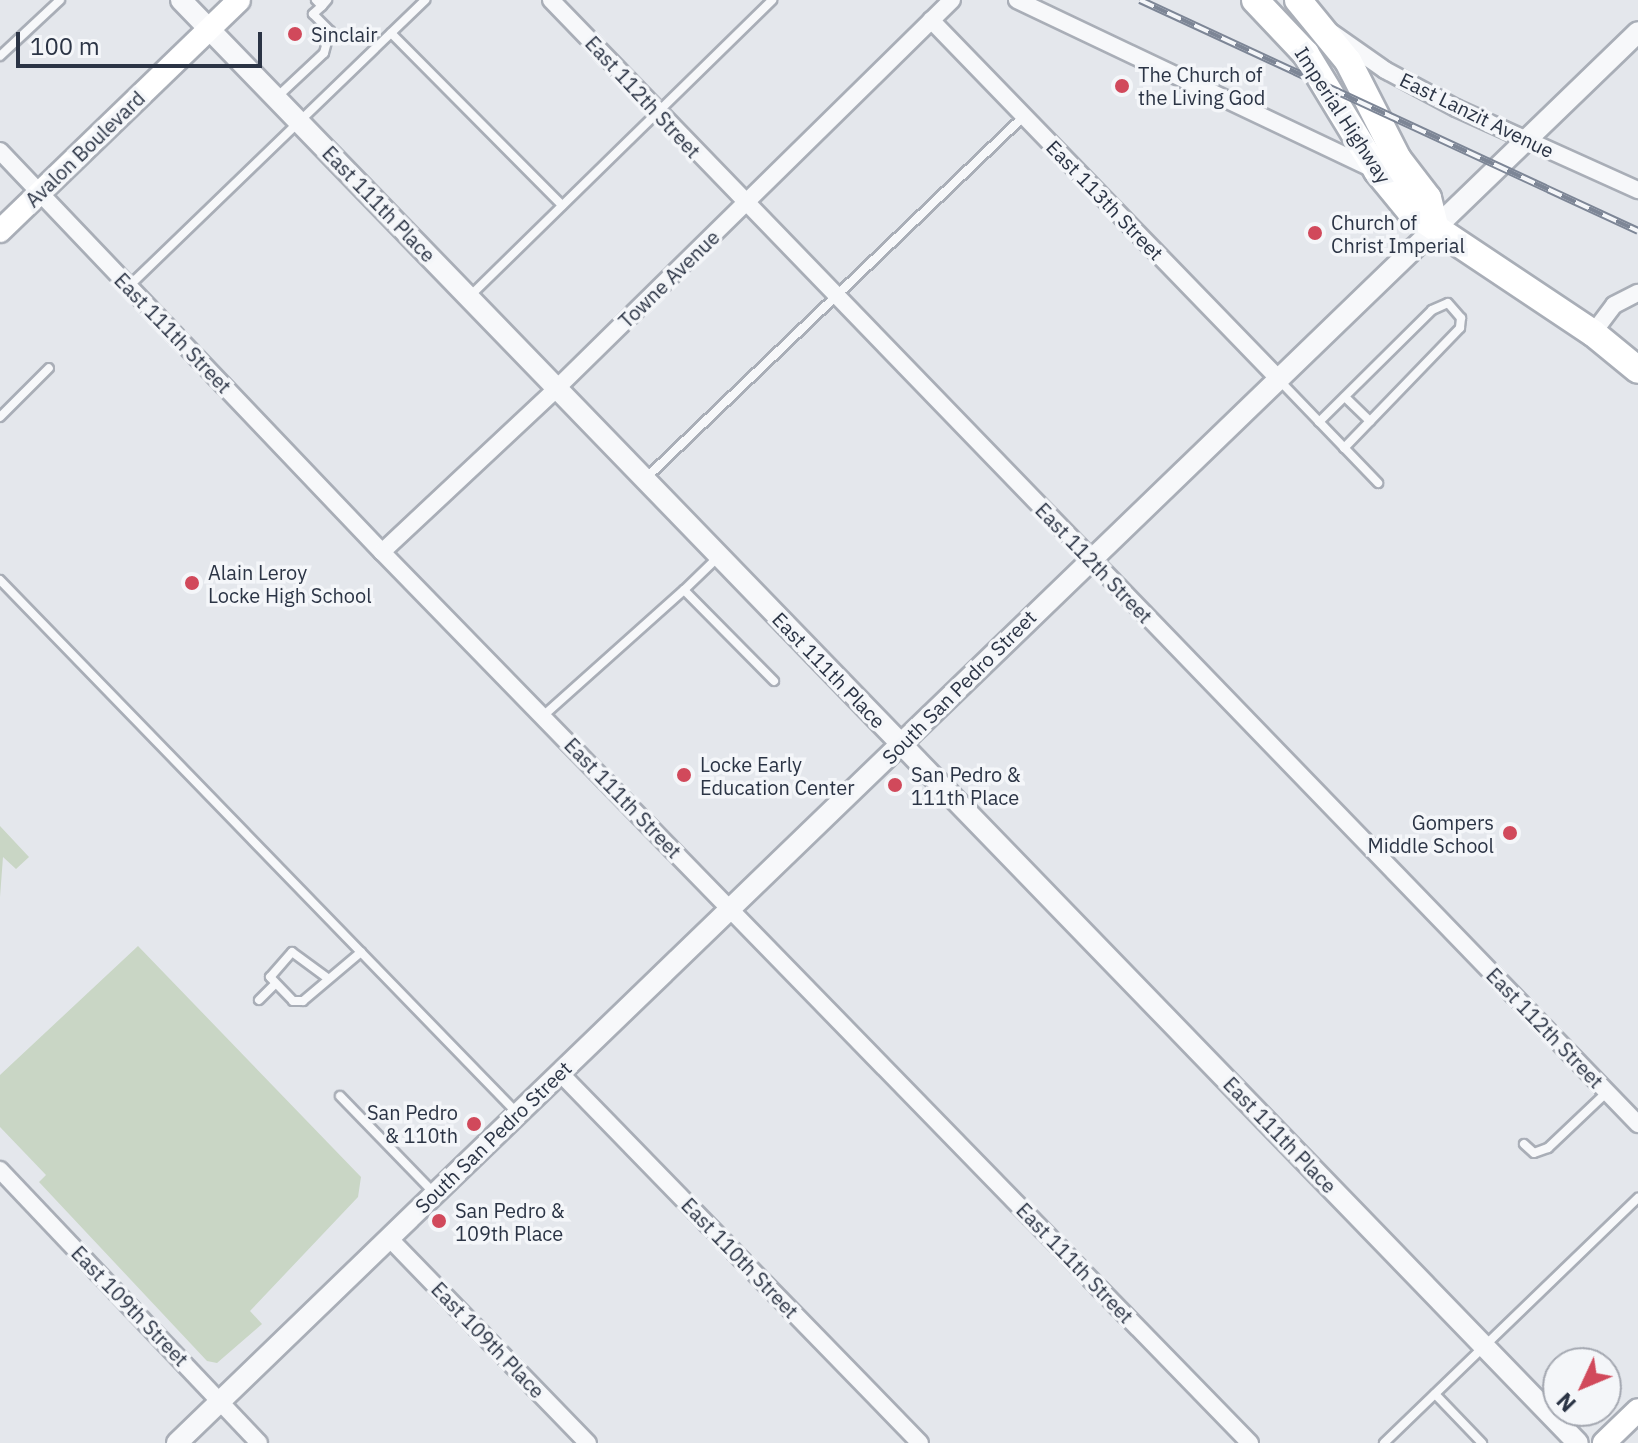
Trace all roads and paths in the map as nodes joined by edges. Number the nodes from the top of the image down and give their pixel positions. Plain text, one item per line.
1 (60, 0) edge
2 (181, 0) edge
3 (239, 0) edge
4 (425, 0) edge
5 (551, 0) edge
6 (772, 0) edge
7 (952, 0) edge
8 (1017, 0) edge
9 (1255, 0) edge
10 (1272, 0) edge
11 (322, 2) edge
12 (1312, 15) edge
13 (931, 20) junction
14 (209, 29) junction
15 (1638, 32) edge
16 (391, 33) junction
17 (0, 56) edge
18 (277, 98) junction
19 (657, 112) junction
20 (1024, 116) junction
21 (300, 123) junction
22 (1525, 139) junction
23 (0, 151) edge
24 (1377, 171) junction
25 (1638, 190) edge
26 (40, 193) junction
27 (562, 205) junction
28 (745, 205) junction
29 (1435, 226) junction
30 (0, 231) edge
31 (129, 286) junction
32 (1638, 293) edge
33 (469, 296) junction
34 (834, 296) junction
35 (1593, 333) junction
36 (49, 368) dead end
37 (1638, 370) edge
38 (1279, 379) junction
39 (556, 389) junction
40 (1345, 397) junction
41 (0, 417) edge
42 (1370, 421) junction
43 (1319, 422) junction
44 (1344, 448) junction
45 (645, 479) junction
46 (1378, 483) dead end
47 (382, 552) junction
48 (719, 556) junction
49 (1090, 558) junction
50 (0, 580) edge
51 (684, 590) junction
52 (774, 681) dead end
53 (543, 716) junction
54 (901, 745) junction
55 (731, 909) junction
56 (361, 952) junction
57 (326, 977) junction
58 (275, 984) junction
59 (259, 1000) dead end
60 (560, 1073) junction
61 (1607, 1092) junction
62 (340, 1096) dead end
63 (518, 1113) junction
64 (1638, 1124) edge
65 (1524, 1144) dead end
66 (0, 1170) edge
67 (435, 1194) junction
68 (1638, 1198) edge
69 (389, 1238) junction
70 (1485, 1346) junction
71 (1435, 1394) junction
72 (220, 1402) junction
73 (1638, 1410) edge
74 (177, 1443) edge
75 (259, 1443) edge
76 (588, 1443) edge
77 (920, 1443) edge
78 (1250, 1443) edge
79 (1384, 1443) edge
80 (1482, 1443) edge
81 (1578, 1443) edge
82 (1604, 1443) edge

1 - 17 lane
2 - 14 street, East 111th Place
3 - 14 main road, Avalon Boulevard
4 - 16 lane
5 - 19 street, East 112th Street
6 - 19 lane
7 - 13 street, Towne Avenue
8 - 24 street
9 - 24 main road, Imperial Highway
10 - 12 main road
11 - 18 lane
12 - 22 street, East Lanzit Avenue
12 - 29 main road, Imperial Highway
13 - 20 street, East 113th Street
13 - 28 street, Towne Avenue
14 - 18 street, East 111th Place
14 - 26 main road, Avalon Boulevard
15 - 22 street, South San Pedro Street
16 - 21 lane
16 - 27 lane
18 - 21 street, East 111th Place
19 - 27 lane
19 - 28 street, East 112th Street
20 - 34 lane
20 - 38 street, East 113th Street
21 - 31 lane
21 - 33 street, East 111th Place
22 - 25 street, East Lanzit Avenue
22 - 29 street, South San Pedro Street
23 - 26 street, East 111th Street
24 - 29 main road, Imperial Highway
26 - 30 main road, Avalon Boulevard
26 - 31 street, East 111th Street
27 - 33 lane
28 - 34 street, East 112th Street
28 - 39 street, Towne Avenue
29 - 35 main road, Imperial Highway
29 - 38 street, South San Pedro Street
31 - 47 street, East 111th Street
32 - 35 street
33 - 39 street, East 111th Place
34 - 45 lane
34 - 49 street, East 112th Street
35 - 37 main road, Imperial Highway
36 - 41 lane
38 - 43 lane
38 - 49 street, South San Pedro Street
39 - 45 street, East 111th Place
39 - 47 street, Towne Avenue
40 - 42 lane
40 - 42 lane
40 - 43 lane
42 - 44 lane
43 - 44 lane
44 - 46 lane
45 - 48 street, East 111th Place
47 - 53 street, East 111th Street
48 - 51 lane
48 - 54 street, East 111th Place
49 - 54 street, South San Pedro Street
49 - 61 street, East 112th Street
50 - 56 lane
51 - 52 lane
51 - 53 lane
53 - 55 street, East 111th Street
54 - 55 street, South San Pedro Street
54 - 70 street, East 111th Place
55 - 60 street, South San Pedro Street
55 - 78 street, East 111th Street
56 - 57 lane
56 - 63 lane
57 - 58 lane
57 - 58 lane
58 - 59 lane
60 - 63 street, South San Pedro Street
60 - 77 street, East 110th Street
61 - 64 street, East 112th Street
61 - 65 lane
62 - 67 lane
63 - 67 street, South San Pedro Street
66 - 72 street, East 109th Street
67 - 69 street, South San Pedro Street
68 - 70 lane
69 - 72 street, South San Pedro Street
69 - 76 street, East 109th Place
70 - 71 lane
70 - 81 street, East 111th Place
71 - 79 lane
71 - 80 lane
72 - 74 street, South San Pedro Street
72 - 75 street, East 109th Street
73 - 82 main road

